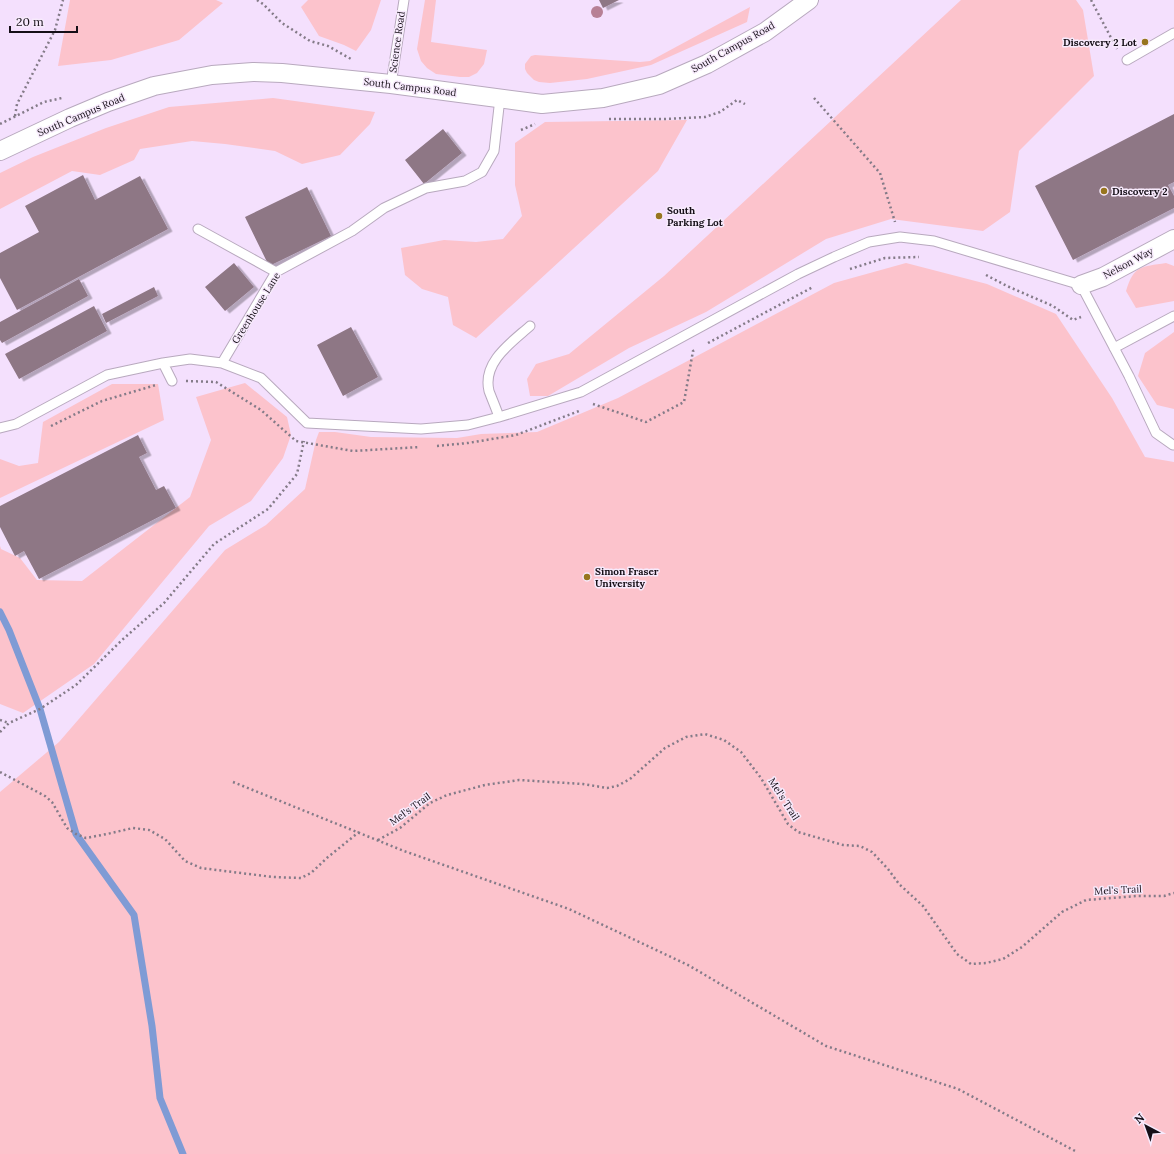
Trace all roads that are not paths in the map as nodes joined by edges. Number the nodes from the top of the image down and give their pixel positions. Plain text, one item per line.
1 (404, 0) edge
2 (808, 0) edge
3 (1174, 33) edge
4 (1127, 60) road end
5 (391, 84) junction
6 (500, 98) junction
7 (0, 152) edge
8 (198, 229) dead end
9 (1174, 239) edge
10 (276, 272) junction
11 (1081, 285) junction
12 (1174, 316) edge
13 (530, 326) dead end
14 (1114, 348) junction
15 (163, 363) junction
16 (222, 363) junction
17 (172, 381) road end
18 (499, 417) junction
19 (0, 428) edge
20 (1174, 445) edge

1 - 5 lane, Science Road
2 - 6 street, South Campus Road
3 - 4 lane
5 - 6 street, South Campus Road
5 - 7 street, South Campus Road
6 - 10 lane, Greenhouse Lane
8 - 10 lane
9 - 11 street, Nelson Way
10 - 16 lane, Greenhouse Lane
11 - 14 lane
11 - 18 lane
12 - 14 lane
13 - 18 lane
14 - 20 lane
15 - 16 lane
15 - 17 lane
15 - 19 lane
16 - 18 lane

